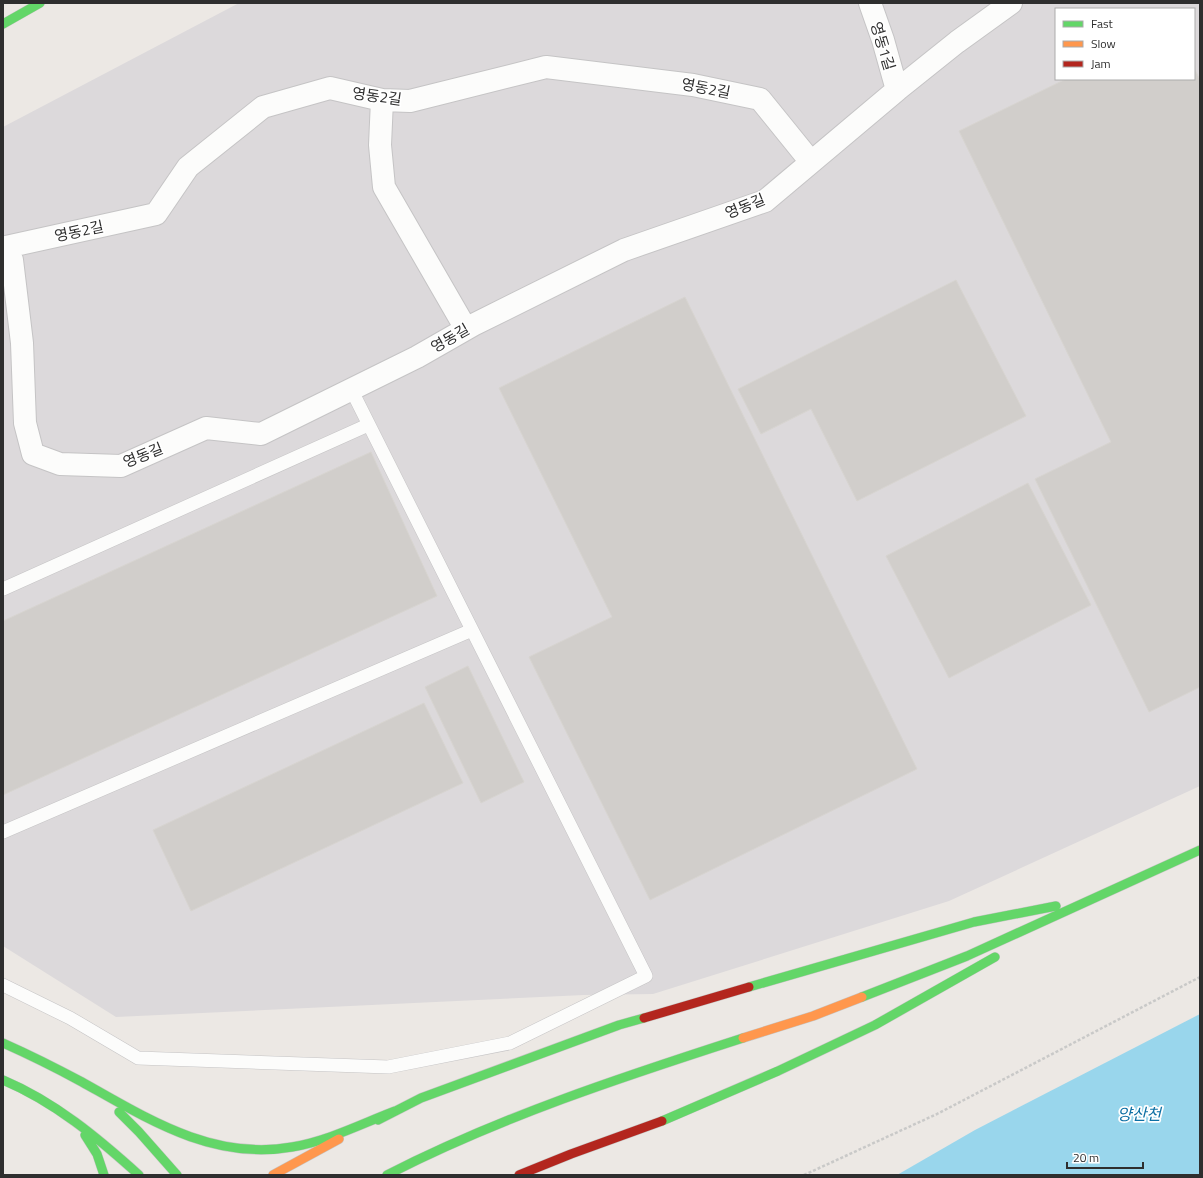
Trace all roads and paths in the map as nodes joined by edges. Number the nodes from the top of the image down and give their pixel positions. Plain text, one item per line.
1 (40, 3) edge
2 (870, 3) edge
3 (1011, 3) edge
4 (3, 24) edge
5 (897, 90) junction
6 (382, 100) junction
7 (811, 162) junction
8 (6, 247) joint
9 (466, 329) junction
10 (351, 389) junction
11 (368, 425) junction
12 (3, 589) edge
13 (472, 630) junction
14 (3, 832) edge
15 (1200, 850) edge
16 (1094, 899) junction
17 (1020, 942) dead end
18 (1000, 954) dead end
19 (1200, 977) edge
20 (3, 984) edge
21 (3, 1043) edge
22 (3, 1080) edge
23 (82, 1083) junction
24 (395, 1111) junction
25 (68, 1117) junction
26 (104, 1175) edge
27 (138, 1175) edge
28 (177, 1175) edge
29 (272, 1175) edge
30 (387, 1175) edge
31 (519, 1175) edge
32 (804, 1175) edge

1 - 4 main road
2 - 5 street, 영동1길
3 - 5 street, 영동길
5 - 7 street, 영동길
6 - 7 street, 영동2길
6 - 8 street, 영동2길
6 - 9 street
7 - 9 street, 영동길
8 - 10 street, 영동길
9 - 10 street, 영동길
10 - 11 lane
11 - 12 lane
11 - 13 lane
13 - 14 lane
13 - 20 lane
15 - 16 main road
16 - 17 main road
16 - 24 main road
16 - 30 main road
18 - 31 main road
19 - 32 path
21 - 23 main road
22 - 25 main road
23 - 24 main road
23 - 28 main road
24 - 29 main road
25 - 26 main road
25 - 27 main road

